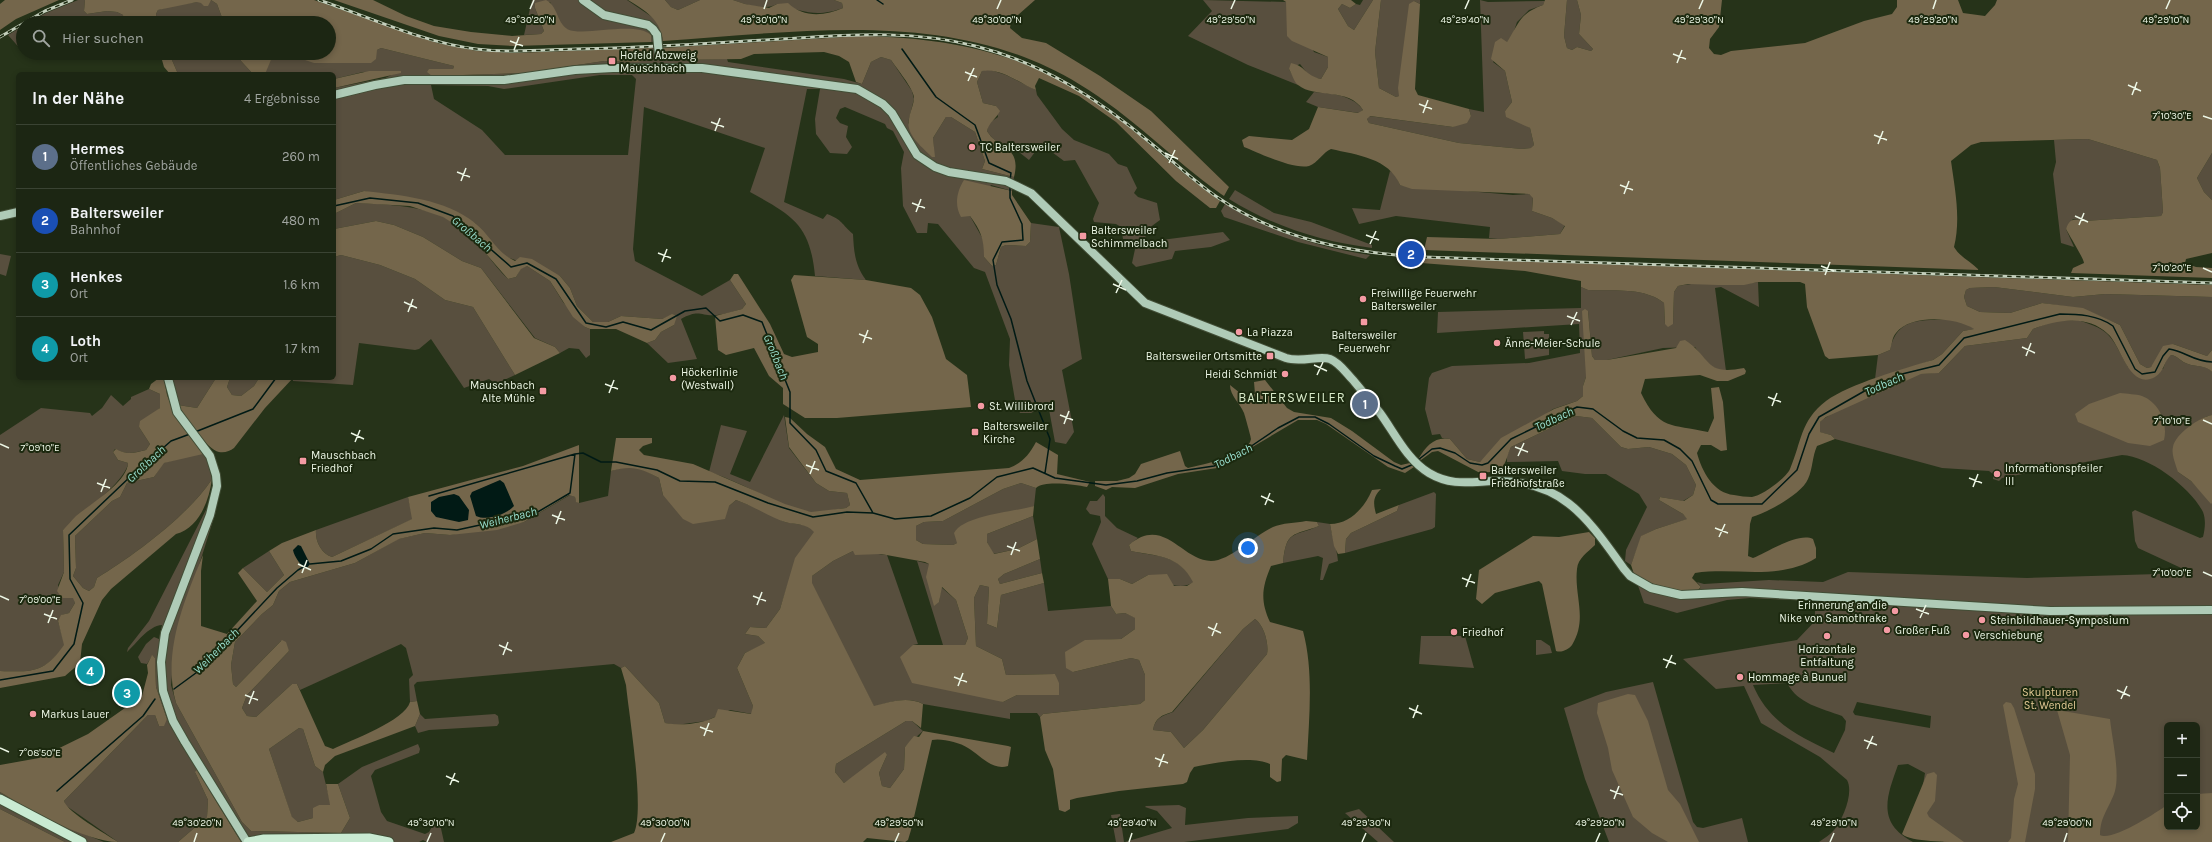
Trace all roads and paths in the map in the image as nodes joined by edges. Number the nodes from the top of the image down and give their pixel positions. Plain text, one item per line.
1 (583, 0) edge
2 (659, 68) junction
3 (336, 95) edge
4 (16, 212) edge
5 (0, 216) edge
6 (168, 380) edge
7 (2212, 610) edge
8 (0, 799) edge
9 (33, 817) junction
10 (82, 842) edge
11 (87, 842) edge
12 (247, 842) edge
13 (389, 842) edge

1 - 2 main road, bridge
2 - 3 main road
2 - 7 main road
4 - 5 main road
6 - 12 main road
8 - 9 highway
9 - 10 highway
9 - 11 highway
12 - 13 highway

